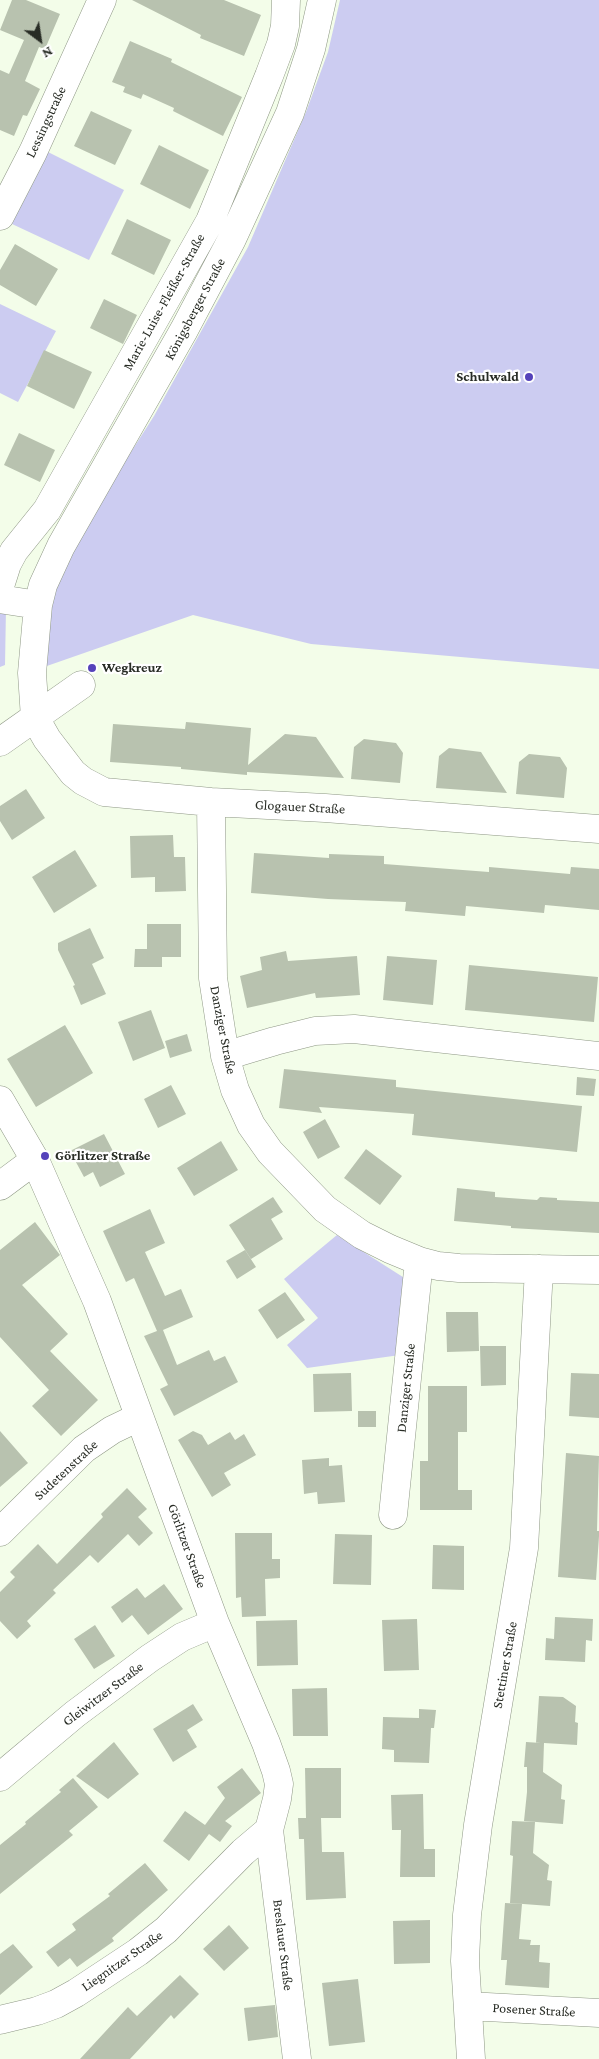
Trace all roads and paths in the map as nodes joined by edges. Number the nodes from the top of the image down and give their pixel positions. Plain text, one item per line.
1 (102, 0) edge
2 (286, 0) edge
3 (322, 0) edge
4 (1, 213) edge
5 (0, 586) edge
6 (0, 599) edge
7 (38, 605) junction
8 (81, 685) dead end
9 (34, 718) junction
10 (0, 742) edge
11 (212, 802) junction
12 (599, 829) edge
13 (225, 1056) junction
14 (599, 1056) edge
15 (0, 1100) edge
16 (35, 1160) junction
17 (0, 1186) edge
18 (419, 1261) junction
19 (539, 1269) junction
20 (599, 1270) edge
21 (140, 1417) junction
22 (393, 1515) dead end
23 (0, 1532) edge
24 (215, 1623) junction
25 (0, 1777) edge
26 (269, 1830) junction
27 (468, 2006) junction
28 (599, 2013) edge
29 (0, 2020) edge
30 (297, 2059) edge
31 (471, 2059) edge

1 - 4 street, Lessingstraße
2 - 5 street, Marie-Luise-Fleißer-Straße
3 - 7 street, Königsberger Straße
6 - 7 street
7 - 9 street, Königsberger Straße
8 - 9 street
9 - 10 street
9 - 11 street, Glogauer Straße
11 - 12 street, Glogauer Straße
11 - 13 street, Danziger Straße
13 - 14 street
13 - 18 street, Danziger Straße
15 - 16 street, Görlitzer Straße
16 - 17 street
16 - 21 street, Görlitzer Straße
18 - 19 street, Danziger Straße
18 - 22 street, Danziger Straße
19 - 20 street, Danziger Straße
19 - 27 street, Stettiner Straße
21 - 23 street, Sudetenstraße
21 - 24 street, Görlitzer Straße
24 - 25 street, Gleiwitzer Straße
24 - 26 street, Görlitzer Straße
26 - 29 street, Liegnitzer Straße
26 - 30 street, Breslauer Straße
27 - 28 street, Posener Straße
27 - 31 street, Stettiner Straße

